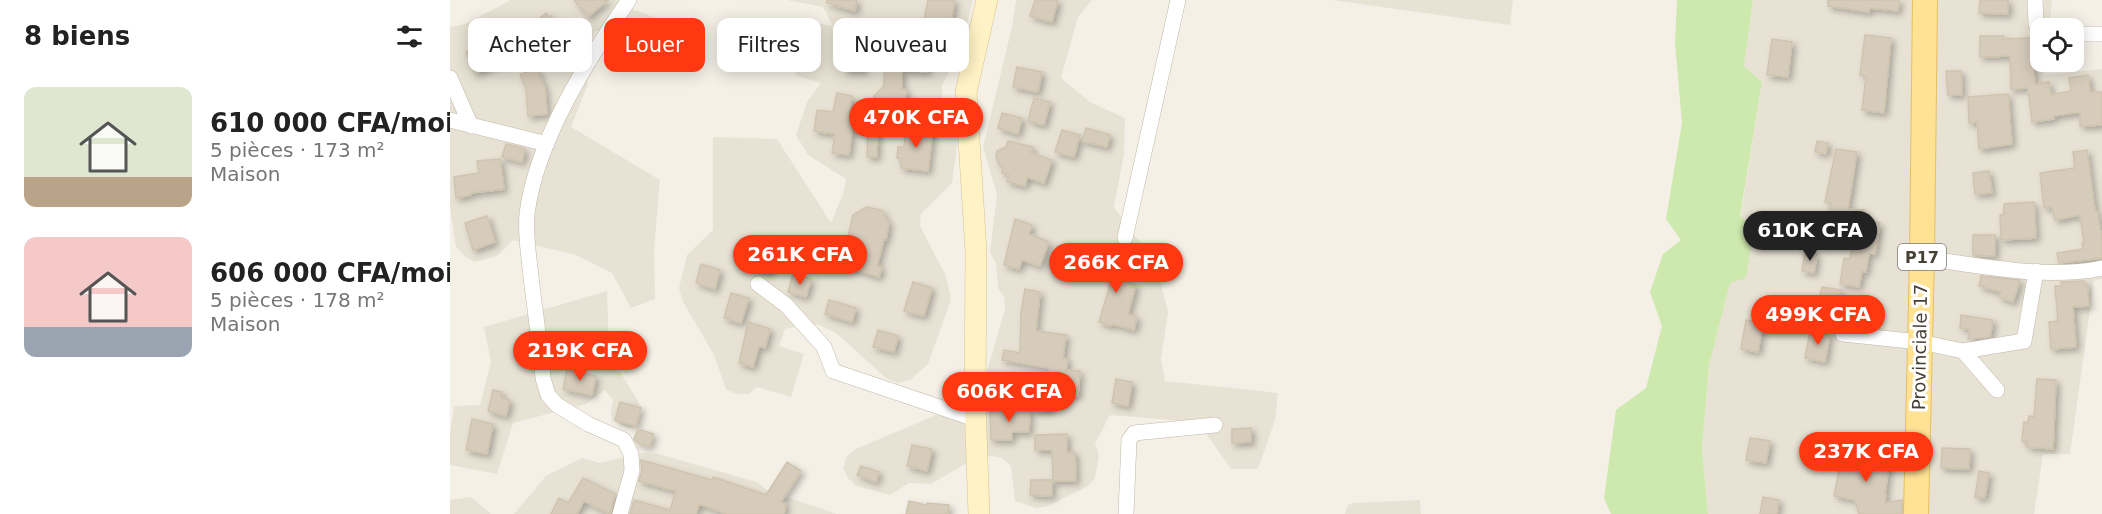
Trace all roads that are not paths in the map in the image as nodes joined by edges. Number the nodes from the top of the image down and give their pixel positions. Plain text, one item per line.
1 (629, 0) edge
2 (987, 0) edge
3 (1178, 0) edge
4 (1925, 0) edge
5 (2035, 0) edge
6 (2036, 18) edge
7 (2084, 34) edge
8 (2102, 34) edge
9 (450, 78) edge
10 (450, 120) edge
11 (471, 126) junction
12 (547, 144) junction
13 (1125, 238) dead end
14 (1922, 258) junction
15 (2102, 268) edge
16 (2036, 271) junction
17 (758, 284) dead end
18 (1843, 334) dead end
19 (1920, 342) junction
20 (1962, 351) junction
21 (1996, 390) dead end
22 (975, 419) junction
23 (1215, 425) dead end
24 (620, 514) edge
25 (978, 514) edge
26 (1126, 514) edge
27 (1916, 514) edge

1 - 12 street
2 - 22 street
3 - 13 street
4 - 14 main road, Provinciale 17 / P17
5 - 6 street
7 - 8 street
9 - 11 street
10 - 11 street
11 - 12 street
12 - 24 street
14 - 16 street
14 - 19 main road, Provinciale 17 / P17
15 - 16 street
16 - 20 street
17 - 22 street
18 - 19 street
19 - 20 street
19 - 27 main road, Provinciale 17 / P17
20 - 21 street
22 - 25 street
23 - 26 street

